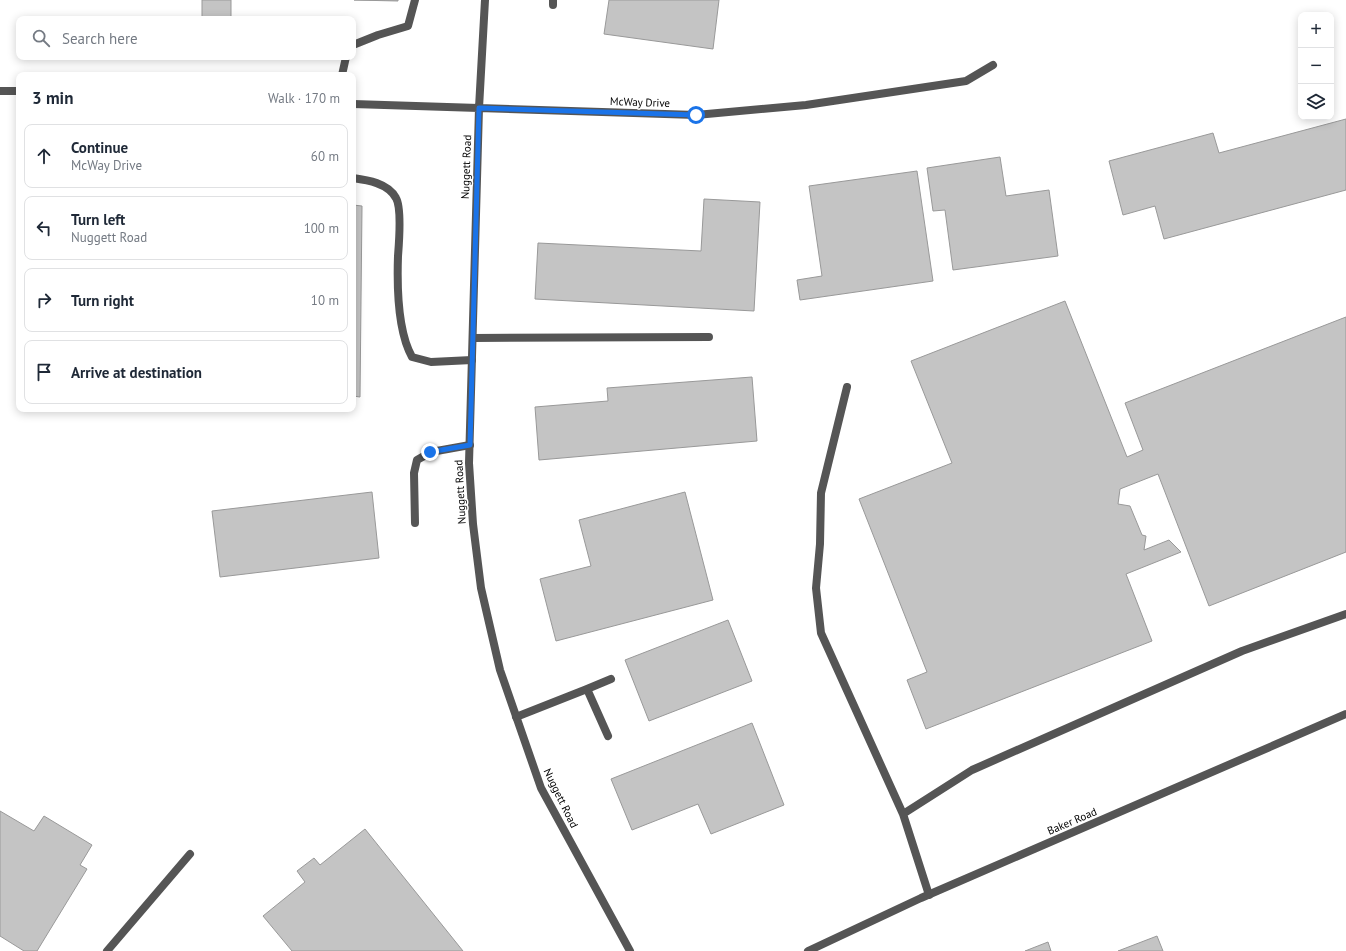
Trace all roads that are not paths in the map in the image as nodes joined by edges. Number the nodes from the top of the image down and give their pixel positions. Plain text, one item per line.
1 (415, 0) edge
2 (485, 0) edge
3 (356, 44) edge
4 (345, 60) edge
5 (993, 65) dead end
6 (343, 72) edge
7 (0, 91) edge
8 (16, 91) edge
9 (356, 104) edge
10 (479, 108) junction
11 (356, 178) edge
12 (709, 337) dead end
13 (472, 338) junction
14 (472, 360) junction
15 (846, 387) dead end
16 (470, 445) junction
17 (415, 523) dead end
18 (1346, 614) edge
19 (611, 679) dead end
20 (587, 689) junction
21 (1346, 714) edge
22 (516, 717) junction
23 (608, 736) dead end
24 (903, 814) junction
25 (190, 854) dead end
26 (929, 895) junction
27 (107, 951) edge
28 (630, 951) edge
29 (808, 951) edge

1 - 3 street
2 - 10 street, Nuggett Road
4 - 6 street
5 - 10 street, McWay Drive
7 - 8 street
9 - 10 street, McWay Drive
10 - 13 street, Nuggett Road
11 - 14 street
12 - 13 street
13 - 14 street, Nuggett Road
14 - 16 street, Nuggett Road
15 - 24 street
16 - 17 street
16 - 22 street, Nuggett Road
18 - 24 street
19 - 20 street
20 - 22 street
20 - 23 street
21 - 26 street, Baker Road
22 - 28 street, Nuggett Road
24 - 26 street
25 - 27 street
26 - 29 street, Baker Road

